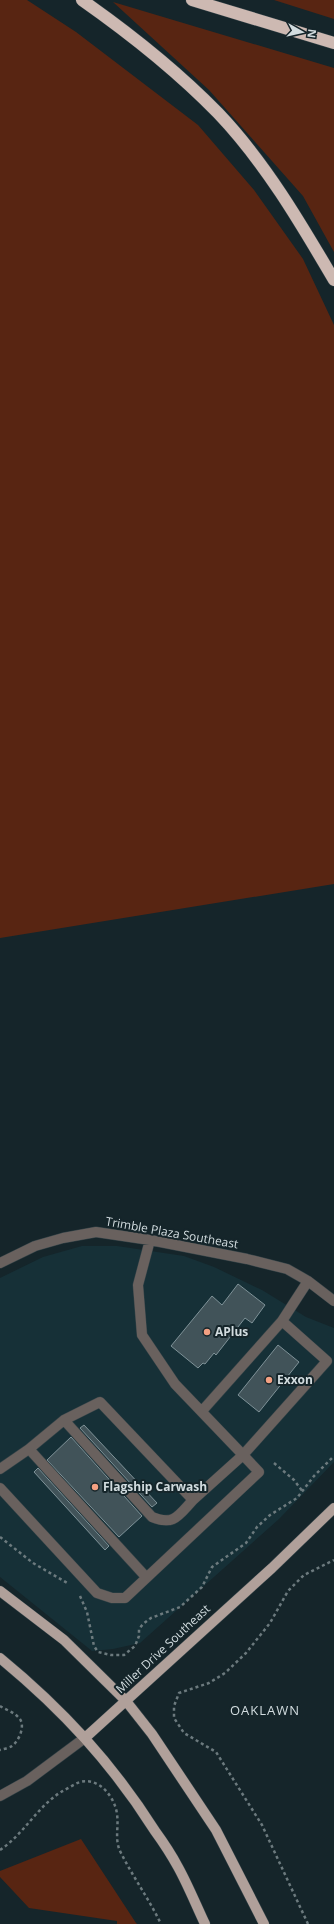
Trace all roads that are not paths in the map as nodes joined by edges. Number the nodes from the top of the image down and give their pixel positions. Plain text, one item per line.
1 (82, 0) edge
2 (192, 0) edge
3 (334, 43) edge
4 (334, 280) edge
5 (150, 1240) junction
6 (0, 1263) edge
7 (308, 1281) junction
8 (334, 1301) edge
9 (282, 1321) junction
10 (202, 1411) junction
11 (64, 1420) junction
12 (29, 1449) junction
13 (243, 1455) junction
14 (0, 1469) edge
15 (0, 1488) edge
16 (193, 1500) junction
17 (334, 1508) edge
18 (146, 1577) junction
19 (0, 1591) edge
20 (0, 1658) edge
21 (126, 1702) junction
22 (86, 1737) junction
23 (0, 1796) edge
24 (205, 1924) edge
25 (264, 1924) edge

1 - 4 highway
2 - 3 highway
5 - 6 street, Trimble Plaza Southeast
5 - 7 street, Trimble Plaza Southeast
5 - 10 street
7 - 8 street, Trimble Plaza Southeast
7 - 9 street
9 - 10 street
9 - 13 street
10 - 13 street
11 - 12 street
11 - 16 street
11 - 16 street
12 - 14 street
12 - 18 street
13 - 16 street
13 - 18 street
15 - 18 street
17 - 21 main road, Miller Drive Southeast
19 - 21 main road
20 - 22 main road
21 - 22 main road, Miller Drive Southeast
21 - 25 main road
22 - 23 street, Miller Drive Southeast
22 - 24 main road

